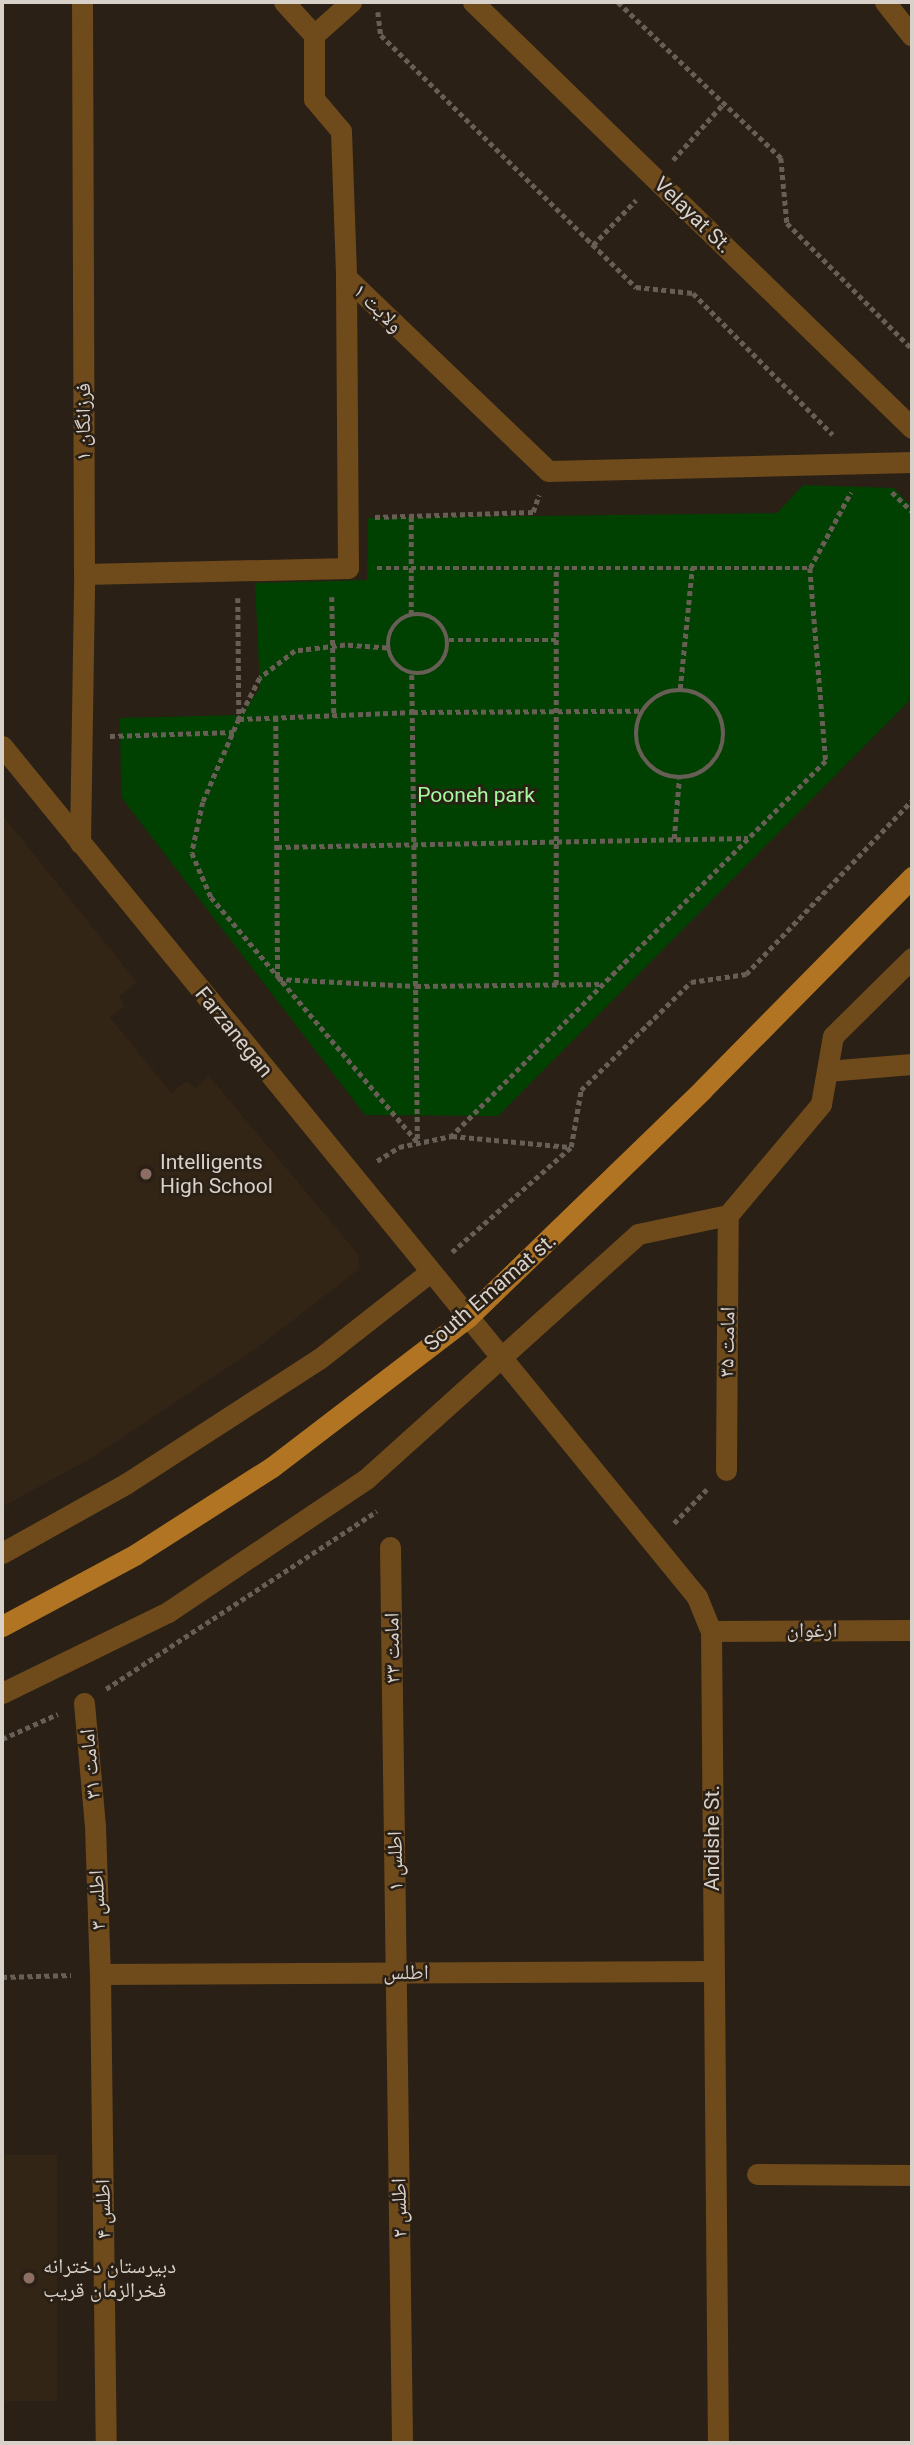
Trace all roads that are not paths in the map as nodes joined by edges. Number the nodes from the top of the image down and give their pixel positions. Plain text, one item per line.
1 (82, 2) edge
2 (284, 2) edge
3 (351, 2) edge
4 (473, 2) edge
5 (886, 2) edge
6 (314, 35) junction
7 (912, 37) edge
8 (346, 277) junction
9 (912, 428) edge
10 (912, 462) edge
11 (84, 574) junction
12 (2, 746) edge
13 (80, 843) junction
14 (912, 877) edge
15 (912, 958) edge
16 (912, 1064) edge
17 (827, 1071) junction
18 (728, 1214) junction
19 (430, 1272) junction
20 (468, 1317) junction
21 (503, 1360) junction
22 (726, 1470) road end
23 (390, 1547) road end
24 (2, 1553) edge
25 (2, 1626) edge
26 (912, 1630) edge
27 (711, 1631) junction
28 (2, 1693) edge
29 (84, 1703) dead end
30 (394, 1749) joint
31 (95, 1826) joint
32 (712, 1970) junction
33 (396, 1972) junction
34 (100, 1974) junction
35 (757, 2174) dead end
36 (912, 2175) edge
37 (106, 2443) edge
38 (402, 2443) edge
39 (718, 2443) edge

1 - 11 street, فرزانگان ۱
2 - 6 street
3 - 6 street
4 - 9 street, Velayat St.
5 - 7 street
6 - 8 street
8 - 10 street, ولایت ۱
8 - 11 street, ولایت ۱
11 - 13 street, فرزانگان ۱
12 - 13 street, Farzanegan
13 - 19 street, Farzanegan
14 - 20 main road, South Emamat st.
15 - 17 street
16 - 17 street
17 - 18 street
18 - 21 street
18 - 22 street, امامت ۳۵
19 - 20 street, Farzanegan
19 - 24 street
20 - 21 street, Andishe St.
20 - 25 main road, South Emamat st.
21 - 27 street, Andishe St.
21 - 28 street
23 - 30 street, امامت ۳۳
26 - 27 street, ارغوان
27 - 32 street, Andishe St.
29 - 31 street, امامت ۳۱
30 - 33 street, اطلس ۱
31 - 34 street, اطلس ۳
32 - 33 street, اطلس
32 - 39 street, Andishe St.
33 - 34 street, اطلس
33 - 38 street, اطلس ۲
34 - 37 street, اطلس ۴
35 - 36 street

